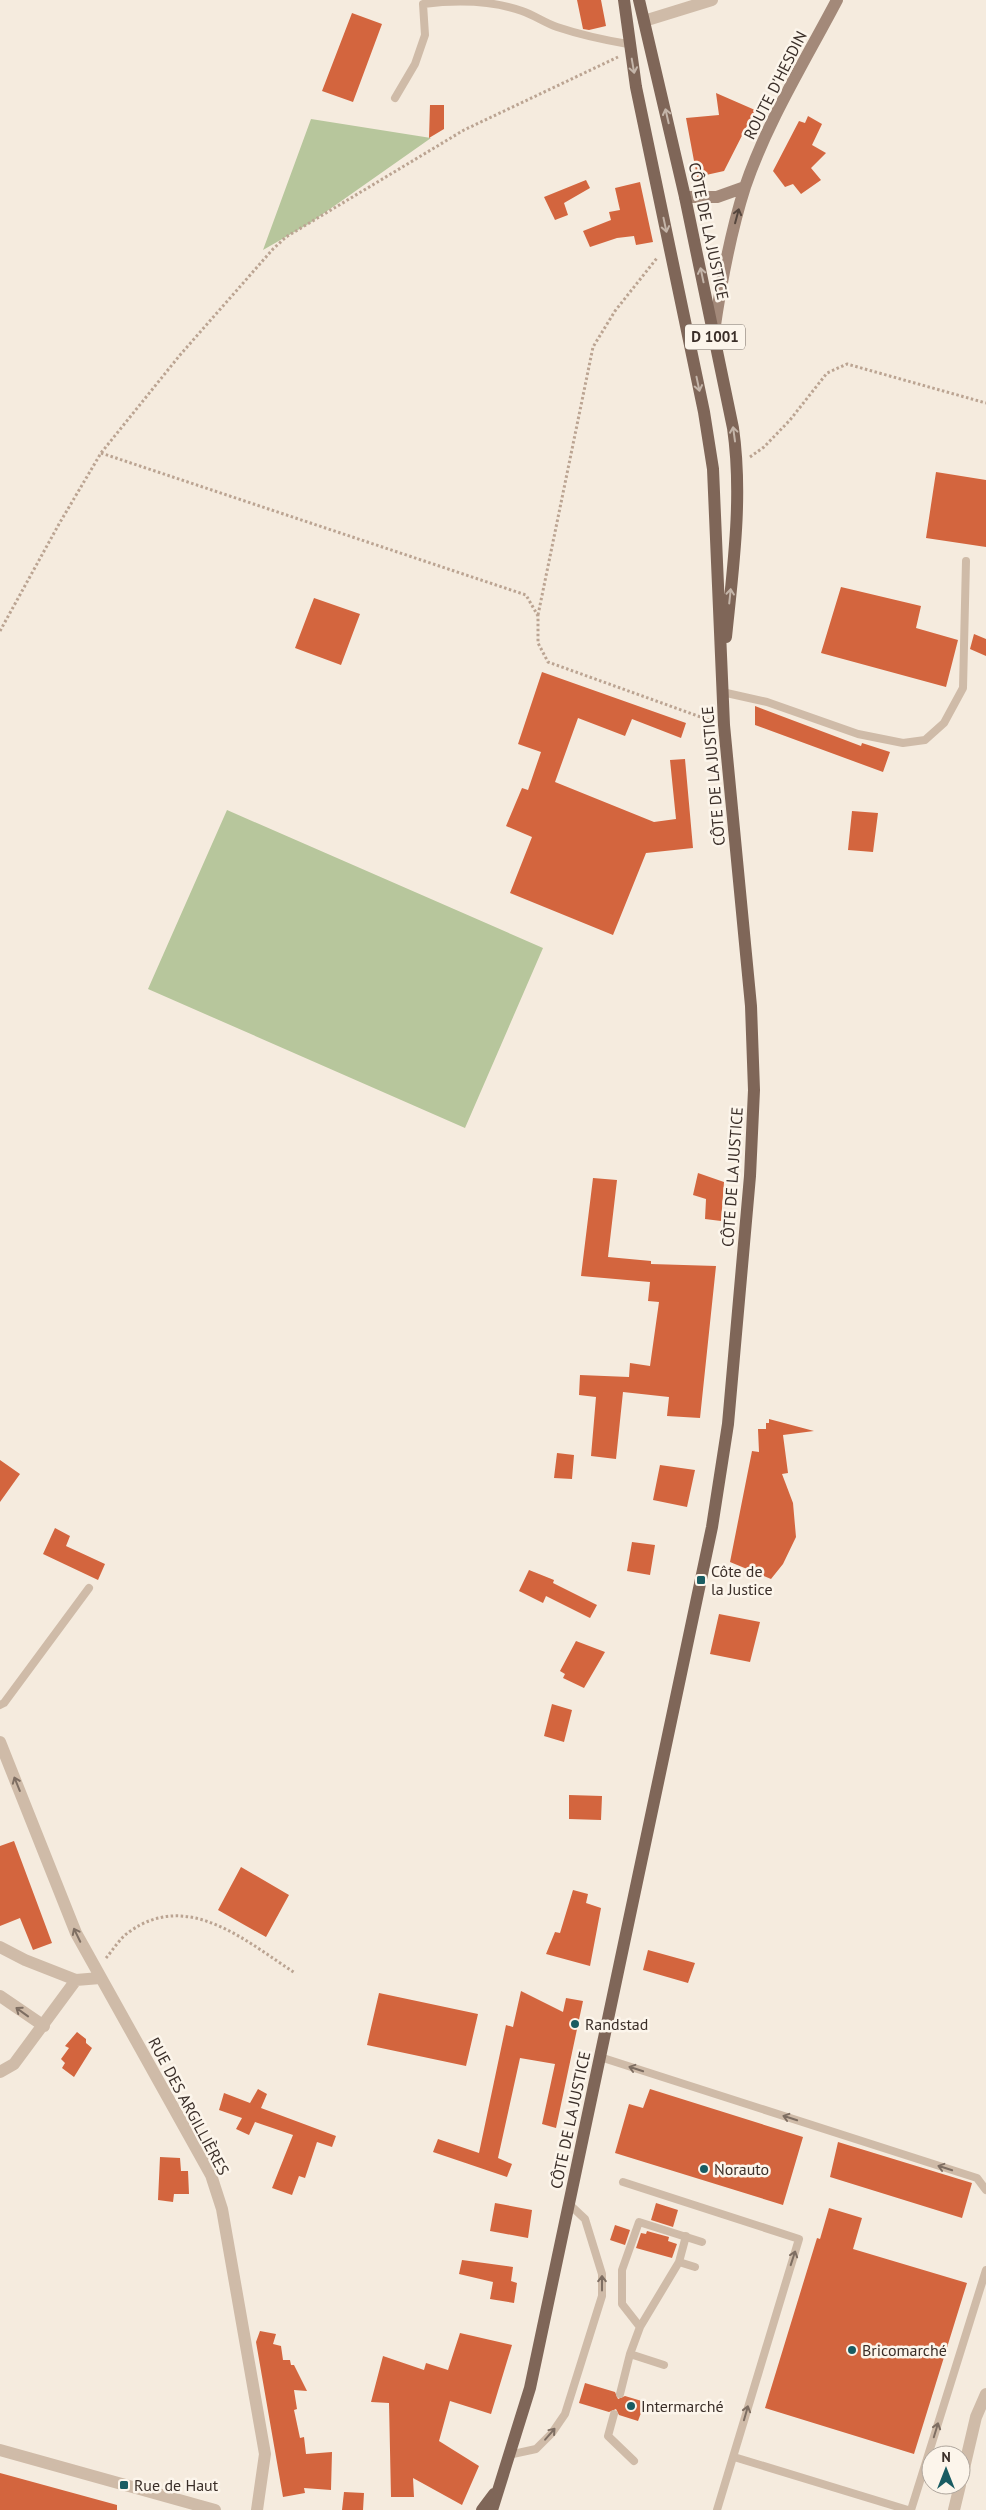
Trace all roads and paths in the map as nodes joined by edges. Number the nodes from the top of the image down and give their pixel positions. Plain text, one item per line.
1 (624, 0) edge
2 (639, 0) edge
3 (712, 0) edge
4 (837, 0) edge
5 (422, 2) edge
6 (644, 21) junction
7 (629, 48) junction
8 (395, 98) dead end
9 (745, 187) junction
10 (685, 197) junction
11 (669, 244) junction
12 (714, 332) junction
13 (986, 403) edge
14 (101, 453) junction
15 (737, 466) junction
16 (966, 561) dead end
17 (538, 616) junction
18 (0, 631) edge
19 (722, 686) junction
20 (724, 726) junction
21 (89, 1588) dead end
22 (0, 1705) edge
23 (0, 1742) edge
24 (0, 1947) edge
25 (296, 1973) dead end
26 (98, 1974) junction
27 (76, 1980) junction
28 (0, 1996) edge
29 (44, 2026) junction
30 (600, 2057) junction
31 (0, 2072) edge
32 (623, 2182) dead end
33 (986, 2190) edge
34 (569, 2204) junction
35 (686, 2236) junction
36 (702, 2242) dead end
37 (679, 2262) junction
38 (695, 2267) dead end
39 (986, 2270) edge
40 (640, 2327) junction
41 (630, 2354) junction
42 (664, 2365) dead end
43 (620, 2394) dead end
44 (986, 2394) edge
45 (614, 2414) dead end
46 (969, 2445) edge
47 (0, 2450) edge
48 (508, 2456) junction
49 (734, 2458) junction
50 (634, 2461) dead end
51 (496, 2492) junction
52 (958, 2495) edge
53 (215, 2510) edge
54 (258, 2510) edge
55 (482, 2510) edge
56 (492, 2510) edge
57 (717, 2510) edge
58 (910, 2510) edge
59 (954, 2510) edge

1 - 7 main road, CÔTE DE LA JUSTICE / D 1001
2 - 6 main road, CÔTE DE LA JUSTICE / D 1001
3 - 6 street
4 - 9 main road, ROUTE D'HESDIN
5 - 7 lane
5 - 8 lane
10 -> 6 main road, CÔTE DE LA JUSTICE / D 1001
7 -> 11 main road, CÔTE DE LA JUSTICE / D 1001
7 - 14 path
9 - 10 main road
12 -> 9 main road, ROUTE D'HESDIN
12 -> 10 main road, CÔTE DE LA JUSTICE / D 1001
11 - 17 path
11 -> 19 main road, CÔTE DE LA JUSTICE / D 1001
15 -> 12 main road, CÔTE DE LA JUSTICE / D 1001
13 - 15 path
14 - 17 path
14 - 18 path
19 -> 15 main road, CÔTE DE LA JUSTICE / D 1001
16 - 19 lane
17 - 20 path
19 - 20 main road, CÔTE DE LA JUSTICE / D 1001
20 - 30 main road, CÔTE DE LA JUSTICE / D 1001
21 - 22 lane
26 -> 23 street, RUE DES ARGILLIÈRES
24 - 27 street
25 - 26 path
26 - 27 street
26 - 54 street, RUE DES ARGILLIÈRES
27 - 29 street
29 -> 28 street
29 - 31 street
33 -> 30 lane
30 - 34 main road, CÔTE DE LA JUSTICE / D 1001
49 -> 32 lane
34 - 48 main road, CÔTE DE LA JUSTICE / D 1001
48 -> 34 lane
35 - 36 lane
35 - 37 lane
35 - 40 lane
37 - 38 lane
37 - 40 lane
58 -> 39 lane
40 - 41 lane
41 - 42 lane
41 - 43 lane
44 - 46 street
45 - 50 lane
47 - 53 street
48 - 51 main road, CÔTE DE LA JUSTICE / D 1001
49 - 57 lane
49 - 58 lane
51 - 55 main road, CÔTE DE LA JUSTICE / D 1001
51 - 56 main road, CÔTE DE LA JUSTICE
52 - 59 street

